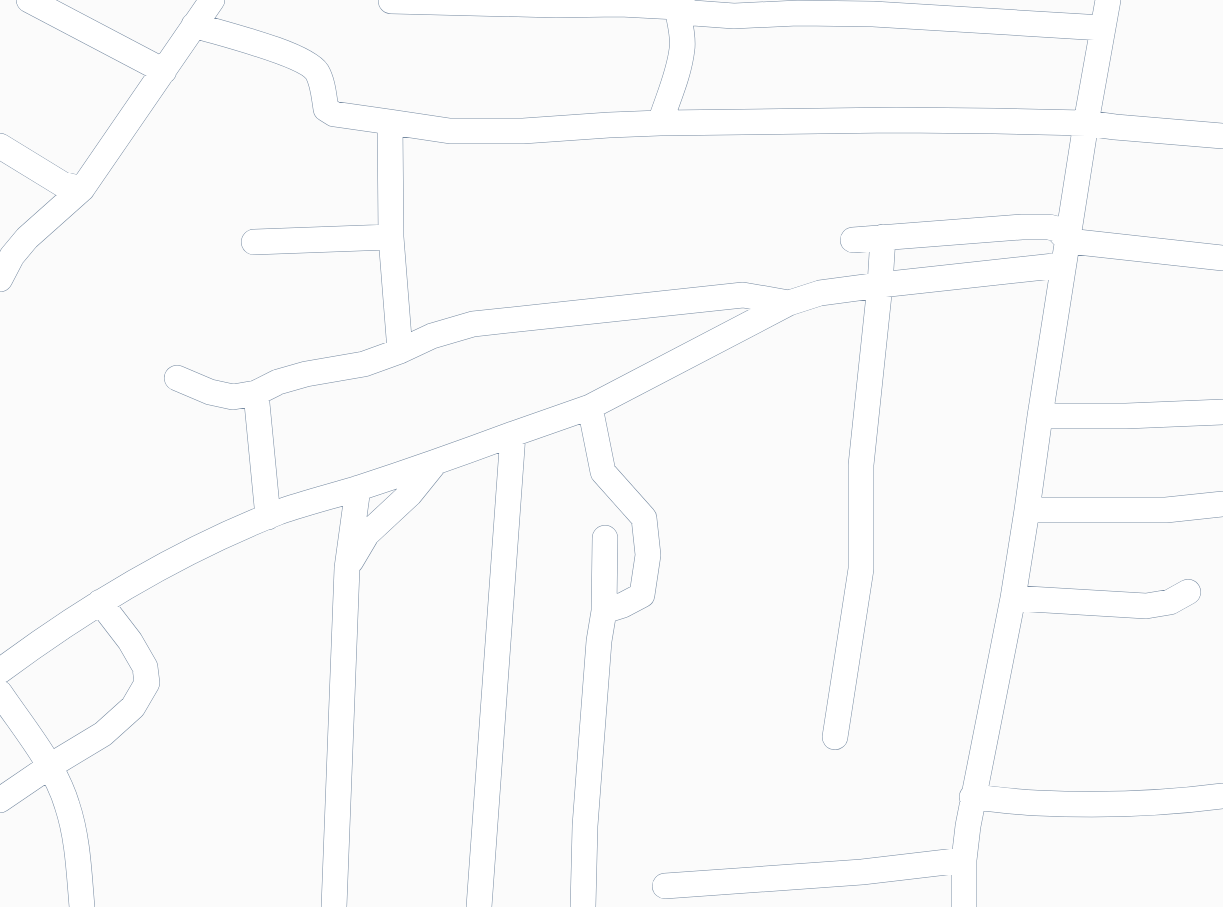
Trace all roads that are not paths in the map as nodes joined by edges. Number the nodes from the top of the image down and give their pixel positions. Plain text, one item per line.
1 (29, 0) edge
2 (212, 0) edge
3 (1108, 0) edge
4 (391, 1) dead end
5 (677, 7) junction
6 (194, 26) junction
7 (1103, 28) junction
8 (164, 71) junction
9 (390, 122) junction
10 (660, 123) junction
11 (1086, 123) junction
12 (1223, 136) edge
13 (0, 146) edge
14 (82, 189) junction
15 (392, 237) junction
16 (883, 238) junction
17 (853, 240) dead end
18 (254, 242) dead end
19 (1066, 253) junction
20 (1223, 258) edge
21 (0, 279) edge
22 (880, 284) junction
23 (789, 303) junction
24 (400, 351) junction
25 (177, 378) dead end
26 (256, 393) junction
27 (590, 407) junction
28 (1223, 412) edge
29 (1040, 416) junction
30 (513, 434) junction
31 (435, 463) junction
32 (358, 488) junction
33 (1223, 504) edge
34 (1027, 510) junction
35 (268, 517) junction
36 (605, 538) dead end
37 (348, 568) junction
38 (1188, 592) dead end
39 (1013, 598) junction
40 (100, 602) junction
41 (604, 611) junction
42 (0, 671) edge
43 (0, 693) edge
44 (835, 737) dead end
45 (50, 766) junction
46 (972, 796) junction
47 (1223, 796) edge
48 (0, 800) edge
49 (964, 860) junction
50 (665, 886) dead end
51 (82, 907) edge
52 (334, 907) edge
53 (479, 907) edge
54 (583, 907) edge
55 (964, 907) edge

1 - 8 street
2 - 6 street
3 - 7 street
4 - 5 street
5 - 7 street
5 - 10 street
6 - 8 street
6 - 9 street
7 - 11 street
8 - 14 street
9 - 10 street
9 - 15 street
10 - 11 street
11 - 12 street
11 - 19 street
13 - 14 street
14 - 21 street
15 - 18 street
15 - 24 street
16 - 17 street
16 - 19 street
16 - 22 street
19 - 20 street
19 - 22 street
19 - 29 street
22 - 23 street
22 - 44 street
23 - 24 street
23 - 27 street
24 - 26 street
25 - 26 street
26 - 35 street
27 - 30 street
27 - 41 street
28 - 29 street
29 - 34 street
30 - 31 street
30 - 53 street
31 - 32 street
31 - 37 street
32 - 35 street
32 - 37 street
33 - 34 street
34 - 39 street
35 - 40 street
36 - 41 street
37 - 52 street
38 - 39 street
39 - 46 street
40 - 42 street
40 - 45 street
41 - 54 street
43 - 45 street
45 - 48 street
45 - 51 street
46 - 47 street
46 - 49 street
49 - 50 street
49 - 55 street

